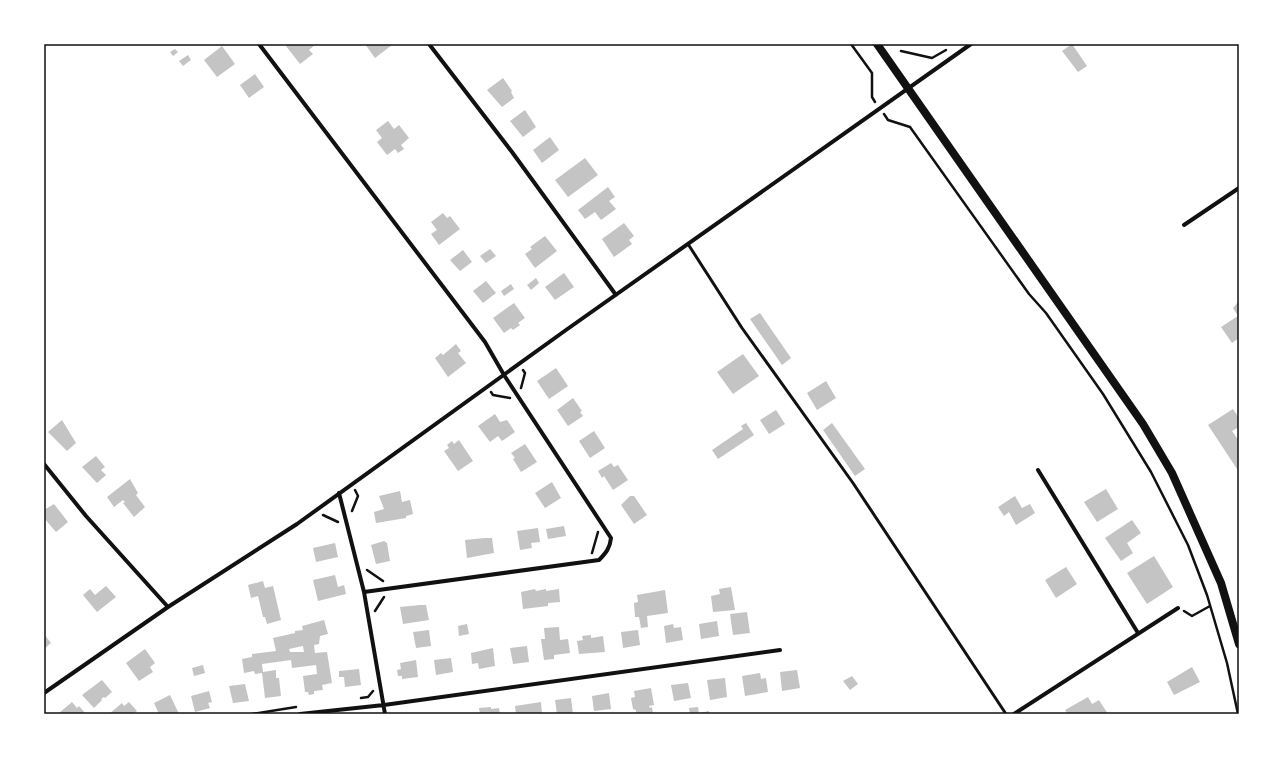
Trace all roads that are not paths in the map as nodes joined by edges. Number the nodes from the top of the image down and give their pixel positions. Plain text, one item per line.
1 (259, 44) edge
2 (429, 44) edge
3 (878, 44) edge
4 (971, 44) edge
5 (908, 87) junction
6 (1239, 188) edge
7 (1184, 225) dead end
8 (688, 244) junction
9 (616, 295) junction
10 (504, 375) junction
11 (44, 464) edge
12 (1038, 470) dead end
13 (340, 493) junction
14 (364, 592) junction
15 (168, 607) junction
16 (1178, 608) road end
17 (1138, 633) junction
18 (1239, 644) edge
19 (780, 650) dead end
20 (44, 693) edge
21 (384, 705) junction
22 (300, 714) edge
23 (385, 714) edge
24 (1006, 714) edge
25 (1014, 714) edge

1 - 10 street
2 - 9 street
3 - 5 main road
4 - 5 street
5 - 8 street
5 - 18 main road
6 - 7 street
8 - 9 street
8 - 24 lane
9 - 10 street
10 - 13 street
10 - 14 street
11 - 15 street
12 - 17 street
13 - 14 street
13 - 15 street
14 - 21 street
15 - 20 street
16 - 17 street
17 - 25 street
19 - 21 street
21 - 22 street
21 - 23 street

